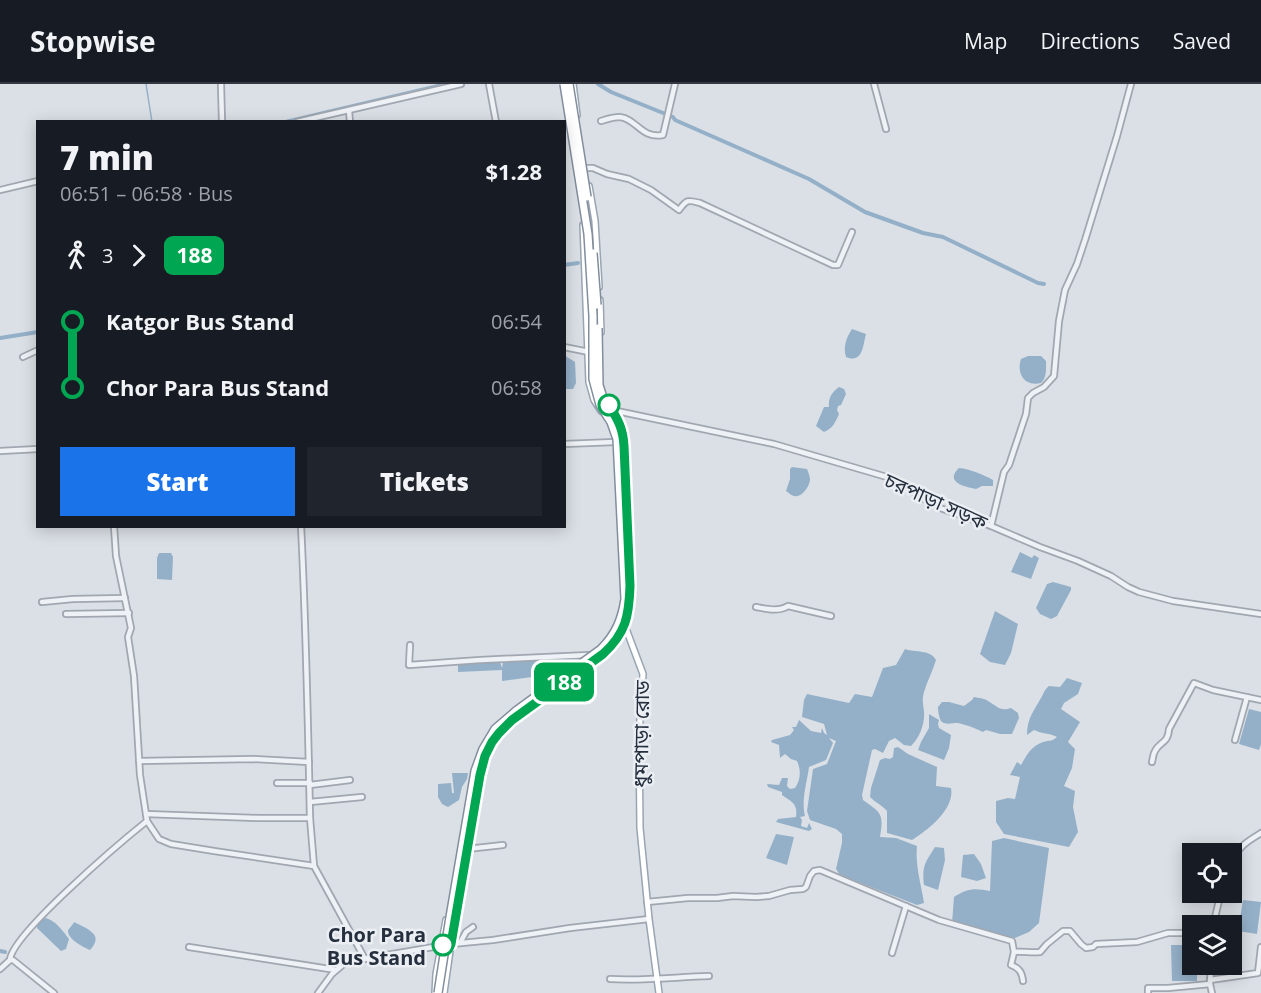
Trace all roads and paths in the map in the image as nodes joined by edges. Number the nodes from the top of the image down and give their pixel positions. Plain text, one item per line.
1 (221, 84) edge
2 (461, 84) edge
3 (489, 84) edge
4 (563, 84) edge
5 (571, 84) edge
6 (675, 84) edge
7 (874, 84) edge
8 (1131, 84) edge
9 (446, 86) edge
10 (348, 111) junction
11 (222, 120) edge
12 (306, 120) edge
13 (350, 120) edge
14 (496, 120) edge
15 (601, 121) dead end
16 (886, 129) dead end
17 (585, 168) junction
18 (36, 181) edge
19 (0, 190) edge
20 (852, 232) dead end
21 (566, 347) edge
22 (36, 351) edge
23 (589, 352) junction
24 (24, 357) dead end
25 (612, 410) junction
26 (602, 412) junction
27 (615, 442) junction
28 (566, 444) edge
29 (36, 449) edge
30 (0, 451) edge
31 (991, 526) junction
32 (114, 528) edge
33 (302, 528) edge
34 (125, 598) junction
35 (42, 602) dead end
36 (756, 607) dead end
37 (129, 613) junction
38 (66, 614) dead end
39 (1261, 614) edge
40 (831, 616) dead end
41 (620, 624) junction
42 (410, 645) dead end
43 (589, 655) junction
44 (1247, 697) junction
45 (1261, 700) edge
46 (1235, 740) dead end
47 (139, 761) junction
48 (309, 762) junction
49 (1152, 762) dead end
50 (350, 780) dead end
51 (277, 783) dead end
52 (310, 784) junction
53 (362, 797) dead end
54 (310, 802) junction
55 (146, 814) junction
56 (310, 818) junction
57 (147, 821) junction
58 (1261, 833) edge
59 (503, 844) dead end
60 (1242, 846) edge
61 (467, 849) junction
62 (314, 866) junction
63 (647, 902) junction
64 (906, 906) junction
65 (649, 919) junction
66 (472, 927) dead end
67 (1182, 933) edge
68 (460, 943) junction
69 (451, 944) junction
70 (441, 945) junction
71 (189, 947) dead end
72 (1261, 947) edge
73 (1014, 952) junction
74 (892, 953) dead end
75 (365, 959) junction
76 (10, 960) junction
77 (0, 969) edge
78 (336, 970) junction
79 (1210, 975) edge
80 (709, 976) dead end
81 (610, 979) dead end
82 (658, 979) junction
83 (1023, 981) dead end
84 (1210, 982) junction
85 (54, 993) edge
86 (318, 993) edge
87 (440, 993) edge
88 (659, 993) edge
89 (1148, 993) edge
90 (1212, 993) edge

1 - 11 street
2 - 9 street
3 - 14 street
4 - 23 main road
4 - 41 highway, bridge
5 - 17 main road
5 - 87 highway, bridge
6 - 15 street
7 - 16 street
8 - 31 street
9 - 10 street
10 - 12 street
10 - 13 street
17 - 20 street
17 - 25 main road
18 - 19 street
21 - 23 street
22 - 24 street
23 - 26 main road
25 - 26 street, চরপাড়া সড়ক
25 - 31 street, চরপাড়া সড়ক
25 - 41 main road
26 - 27 main road
27 - 28 street
27 - 41 main road
29 - 30 street
31 - 39 street, চরপাড়া সড়ক
32 - 34 street
33 - 48 street
34 - 35 street
34 - 37 street
36 - 40 street
37 - 38 street
37 - 47 street
41 - 43 main road
41 - 61 main road
41 - 63 main road, ধুমপাড়া রোড
41 - 87 highway, bridge
42 - 43 street
43 - 70 main road
44 - 45 street
44 - 46 street
44 - 49 street
47 - 48 street
47 - 55 street
48 - 52 street
50 - 52 street
51 - 52 street
52 - 54 street
53 - 54 street
54 - 56 street
55 - 56 street
55 - 57 street
56 - 62 street
57 - 62 street
57 - 76 street
58 - 60 street
59 - 61 street
61 - 69 main road
62 - 75 street
63 - 64 street
63 - 65 main road, ধুমপাড়া রোড
64 - 73 street
64 - 74 street
65 - 68 street
65 - 82 main road, ধুমপাড়া রোড
66 - 68 street
67 - 73 street
68 - 69 street
69 - 70 street
69 - 87 main road
70 - 75 street
70 - 87 main road
71 - 78 street
72 - 84 street
73 - 83 street
75 - 78 street
76 - 77 street
76 - 85 street
78 - 86 street
79 - 84 street
80 - 82 street
81 - 82 street
82 - 88 main road, ধুমপাড়া রোড
84 - 89 street
84 - 90 street

